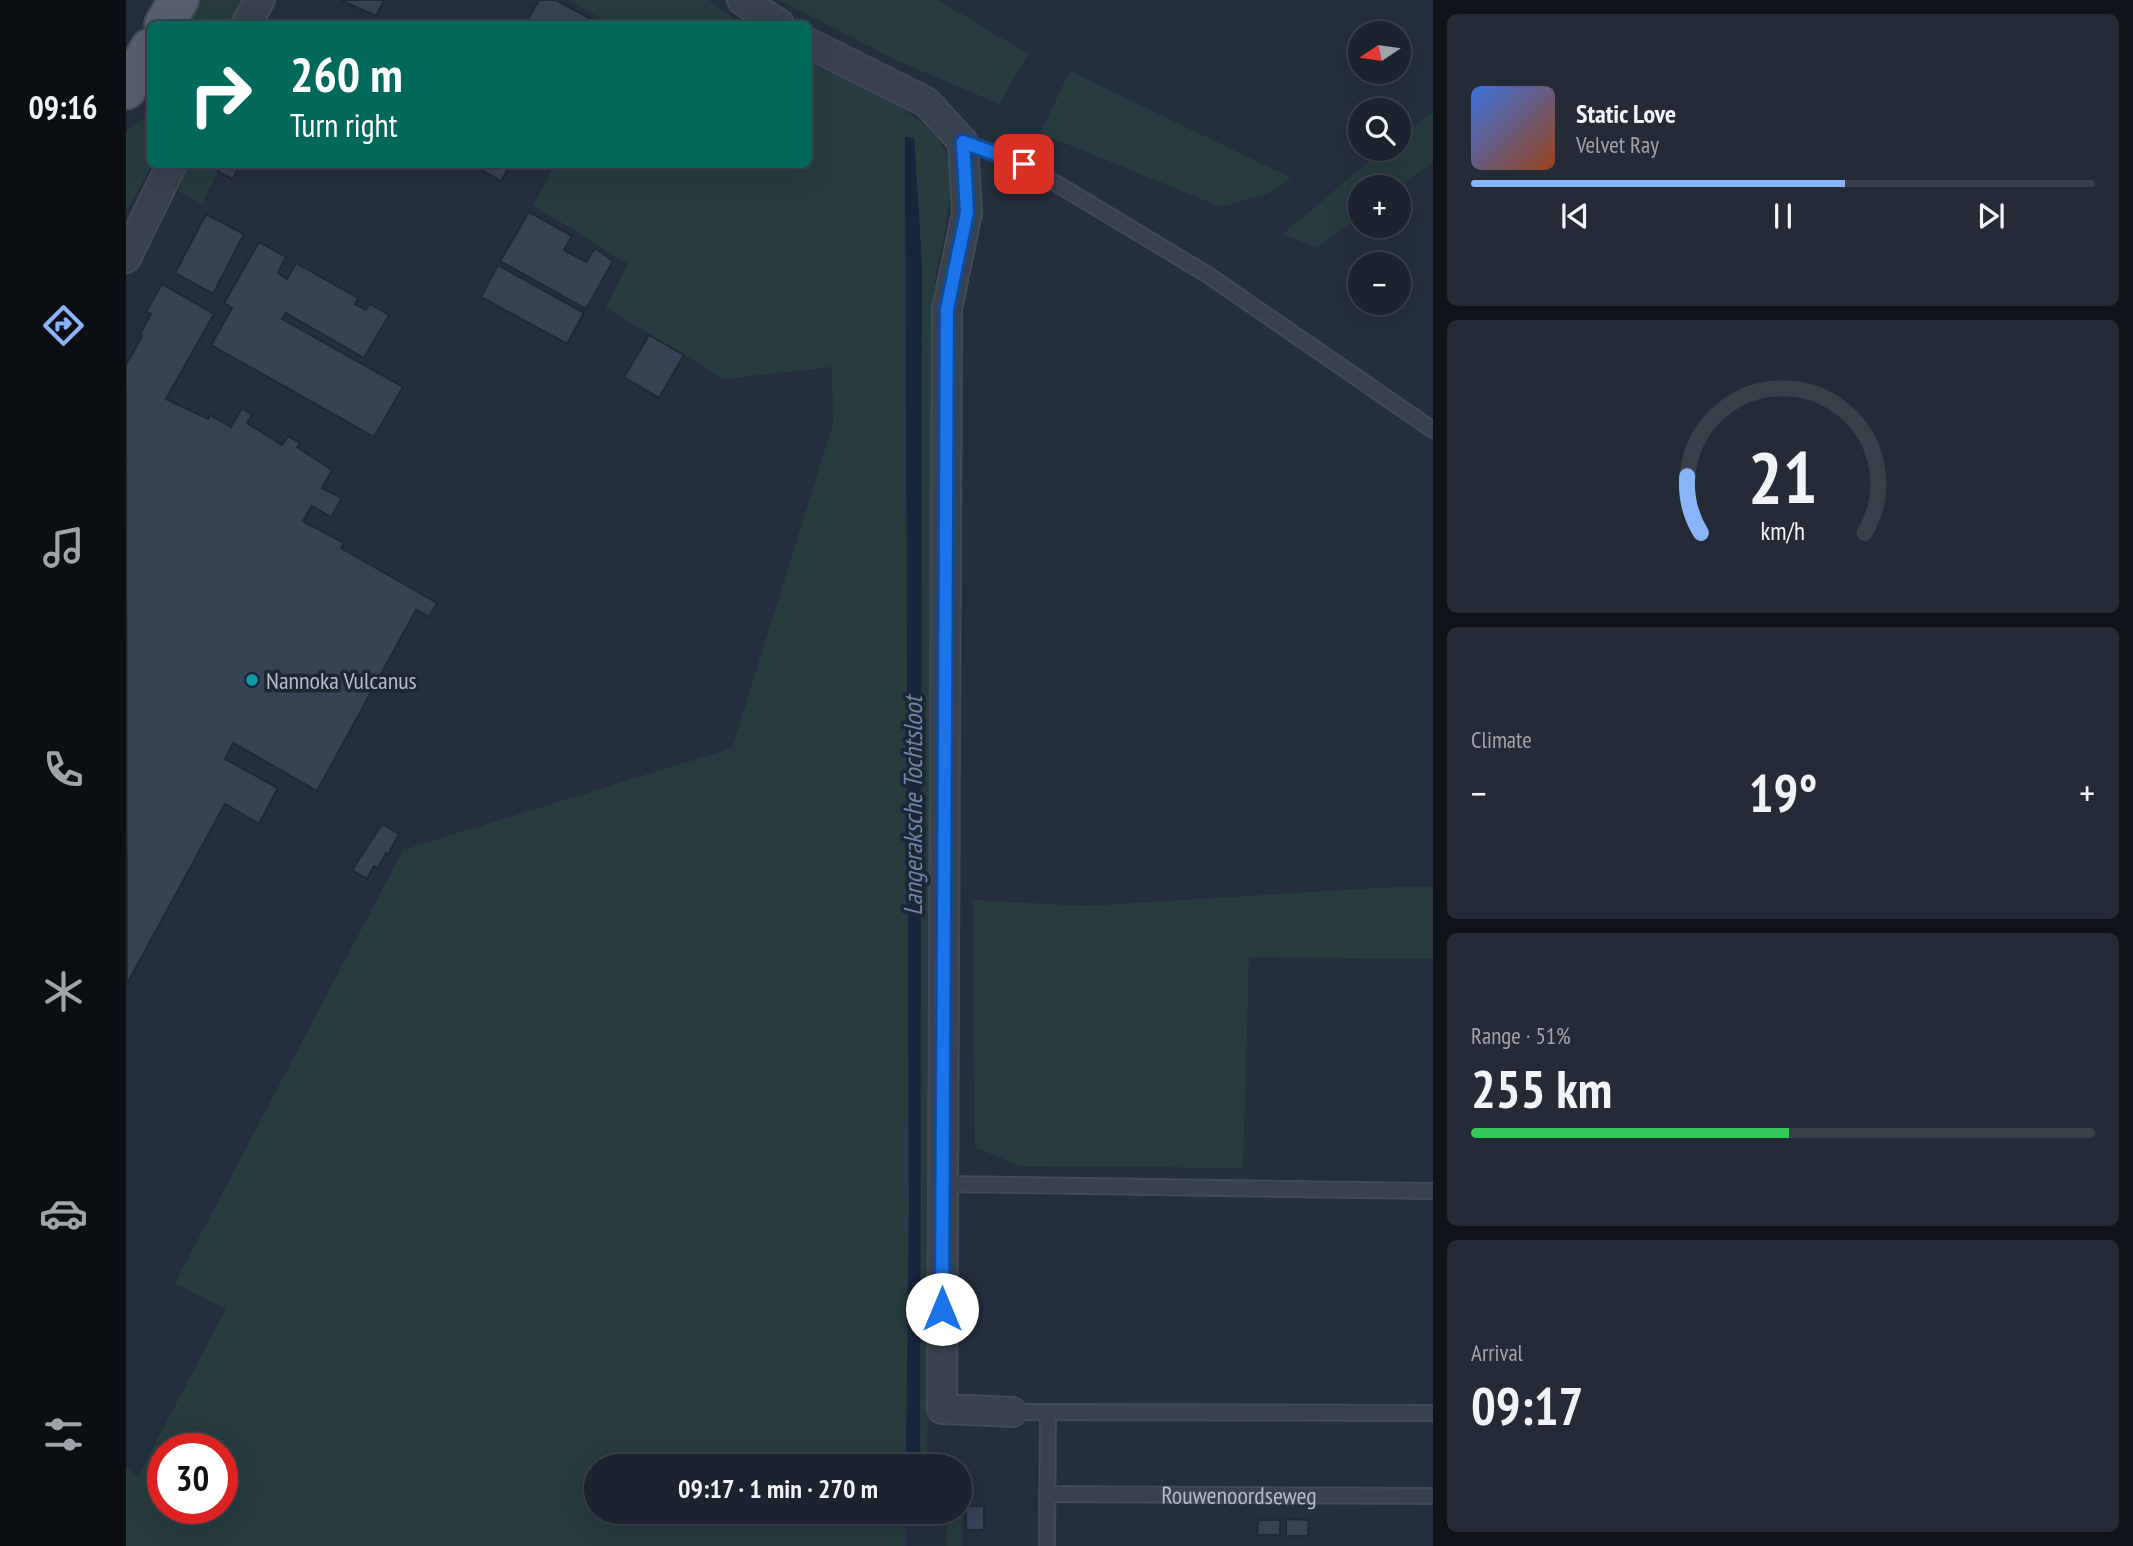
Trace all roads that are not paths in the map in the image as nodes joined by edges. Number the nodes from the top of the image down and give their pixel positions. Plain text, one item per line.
1 (178, 0) edge
2 (260, 0) edge
3 (742, 0) edge
4 (166, 21) edge
5 (248, 21) edge
6 (774, 21) edge
7 (812, 45) edge
8 (147, 56) edge
9 (136, 87) edge
10 (963, 142) junction
11 (170, 168) edge
12 (126, 258) edge
13 (1433, 430) edge
14 (943, 1184) junction
15 (1433, 1191) edge
16 (1012, 1412) joint
17 (1048, 1412) junction
18 (1433, 1413) edge
19 (1047, 1494) junction
20 (1433, 1496) edge
21 (1047, 1546) edge

1 - 4 main road
2 - 5 street
3 - 6 street
7 - 10 street
8 - 9 main road
10 - 13 lane
10 - 14 street
11 - 12 street
14 - 15 lane
14 - 16 street
16 - 17 lane
17 - 18 lane
17 - 19 lane
19 - 20 lane, Rouwenoordseweg
19 - 21 lane

